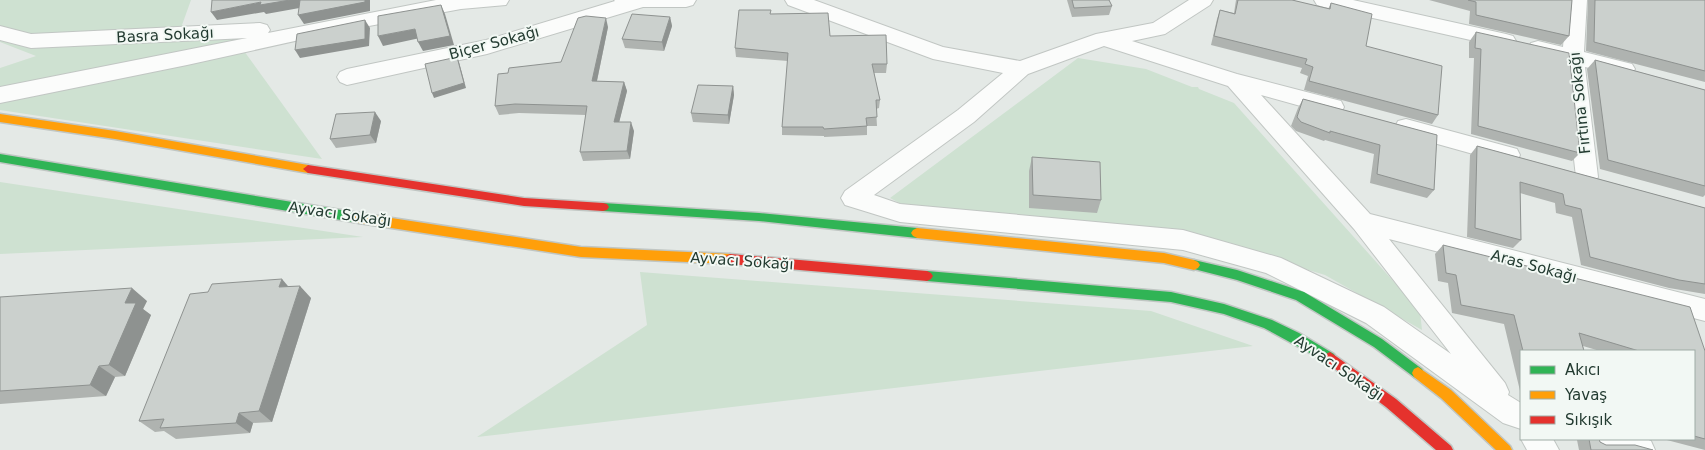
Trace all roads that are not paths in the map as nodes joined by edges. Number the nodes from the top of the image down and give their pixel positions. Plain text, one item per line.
1 (423, 0) edge
2 (499, 0) edge
3 (629, 0) edge
4 (686, 0) edge
5 (795, 0) edge
6 (1203, 0) edge
7 (1324, 0) edge
8 (1577, 0) edge
9 (331, 26) junction
10 (0, 33) edge
11 (1103, 39) junction
12 (1573, 56) junction
13 (1021, 69) junction
14 (1639, 73) edge
15 (347, 77) dead end
16 (1235, 81) junction
17 (0, 95) edge
18 (1350, 112) edge
19 (0, 118) edge
20 (1388, 122) edge
21 (0, 158) edge
22 (1530, 161) edge
23 (1587, 176) edge
24 (1362, 222) junction
25 (1705, 310) edge
26 (1519, 418) edge
27 (1536, 440) edge
28 (1605, 440) edge
29 (1446, 450) edge
30 (1505, 450) edge
31 (1545, 450) edge
32 (1641, 450) edge

1 - 9 street
2 - 9 street
3 - 4 street
3 - 15 street, Biçer Sokağı
5 - 13 street
6 - 11 street
7 - 12 street
8 - 12 street, Fırtına Sokağı
9 - 10 street, Basra Sokağı
9 - 17 street
11 - 13 street
11 - 16 street
12 - 14 street
12 - 23 street, Fırtına Sokağı
13 - 26 street
16 - 18 street
16 - 24 street
19 - 30 main road
20 - 22 street
21 - 29 main road, Ayvacı Sokağı
24 - 25 street, Aras Sokağı
24 - 26 street
27 - 31 street
28 - 32 street

